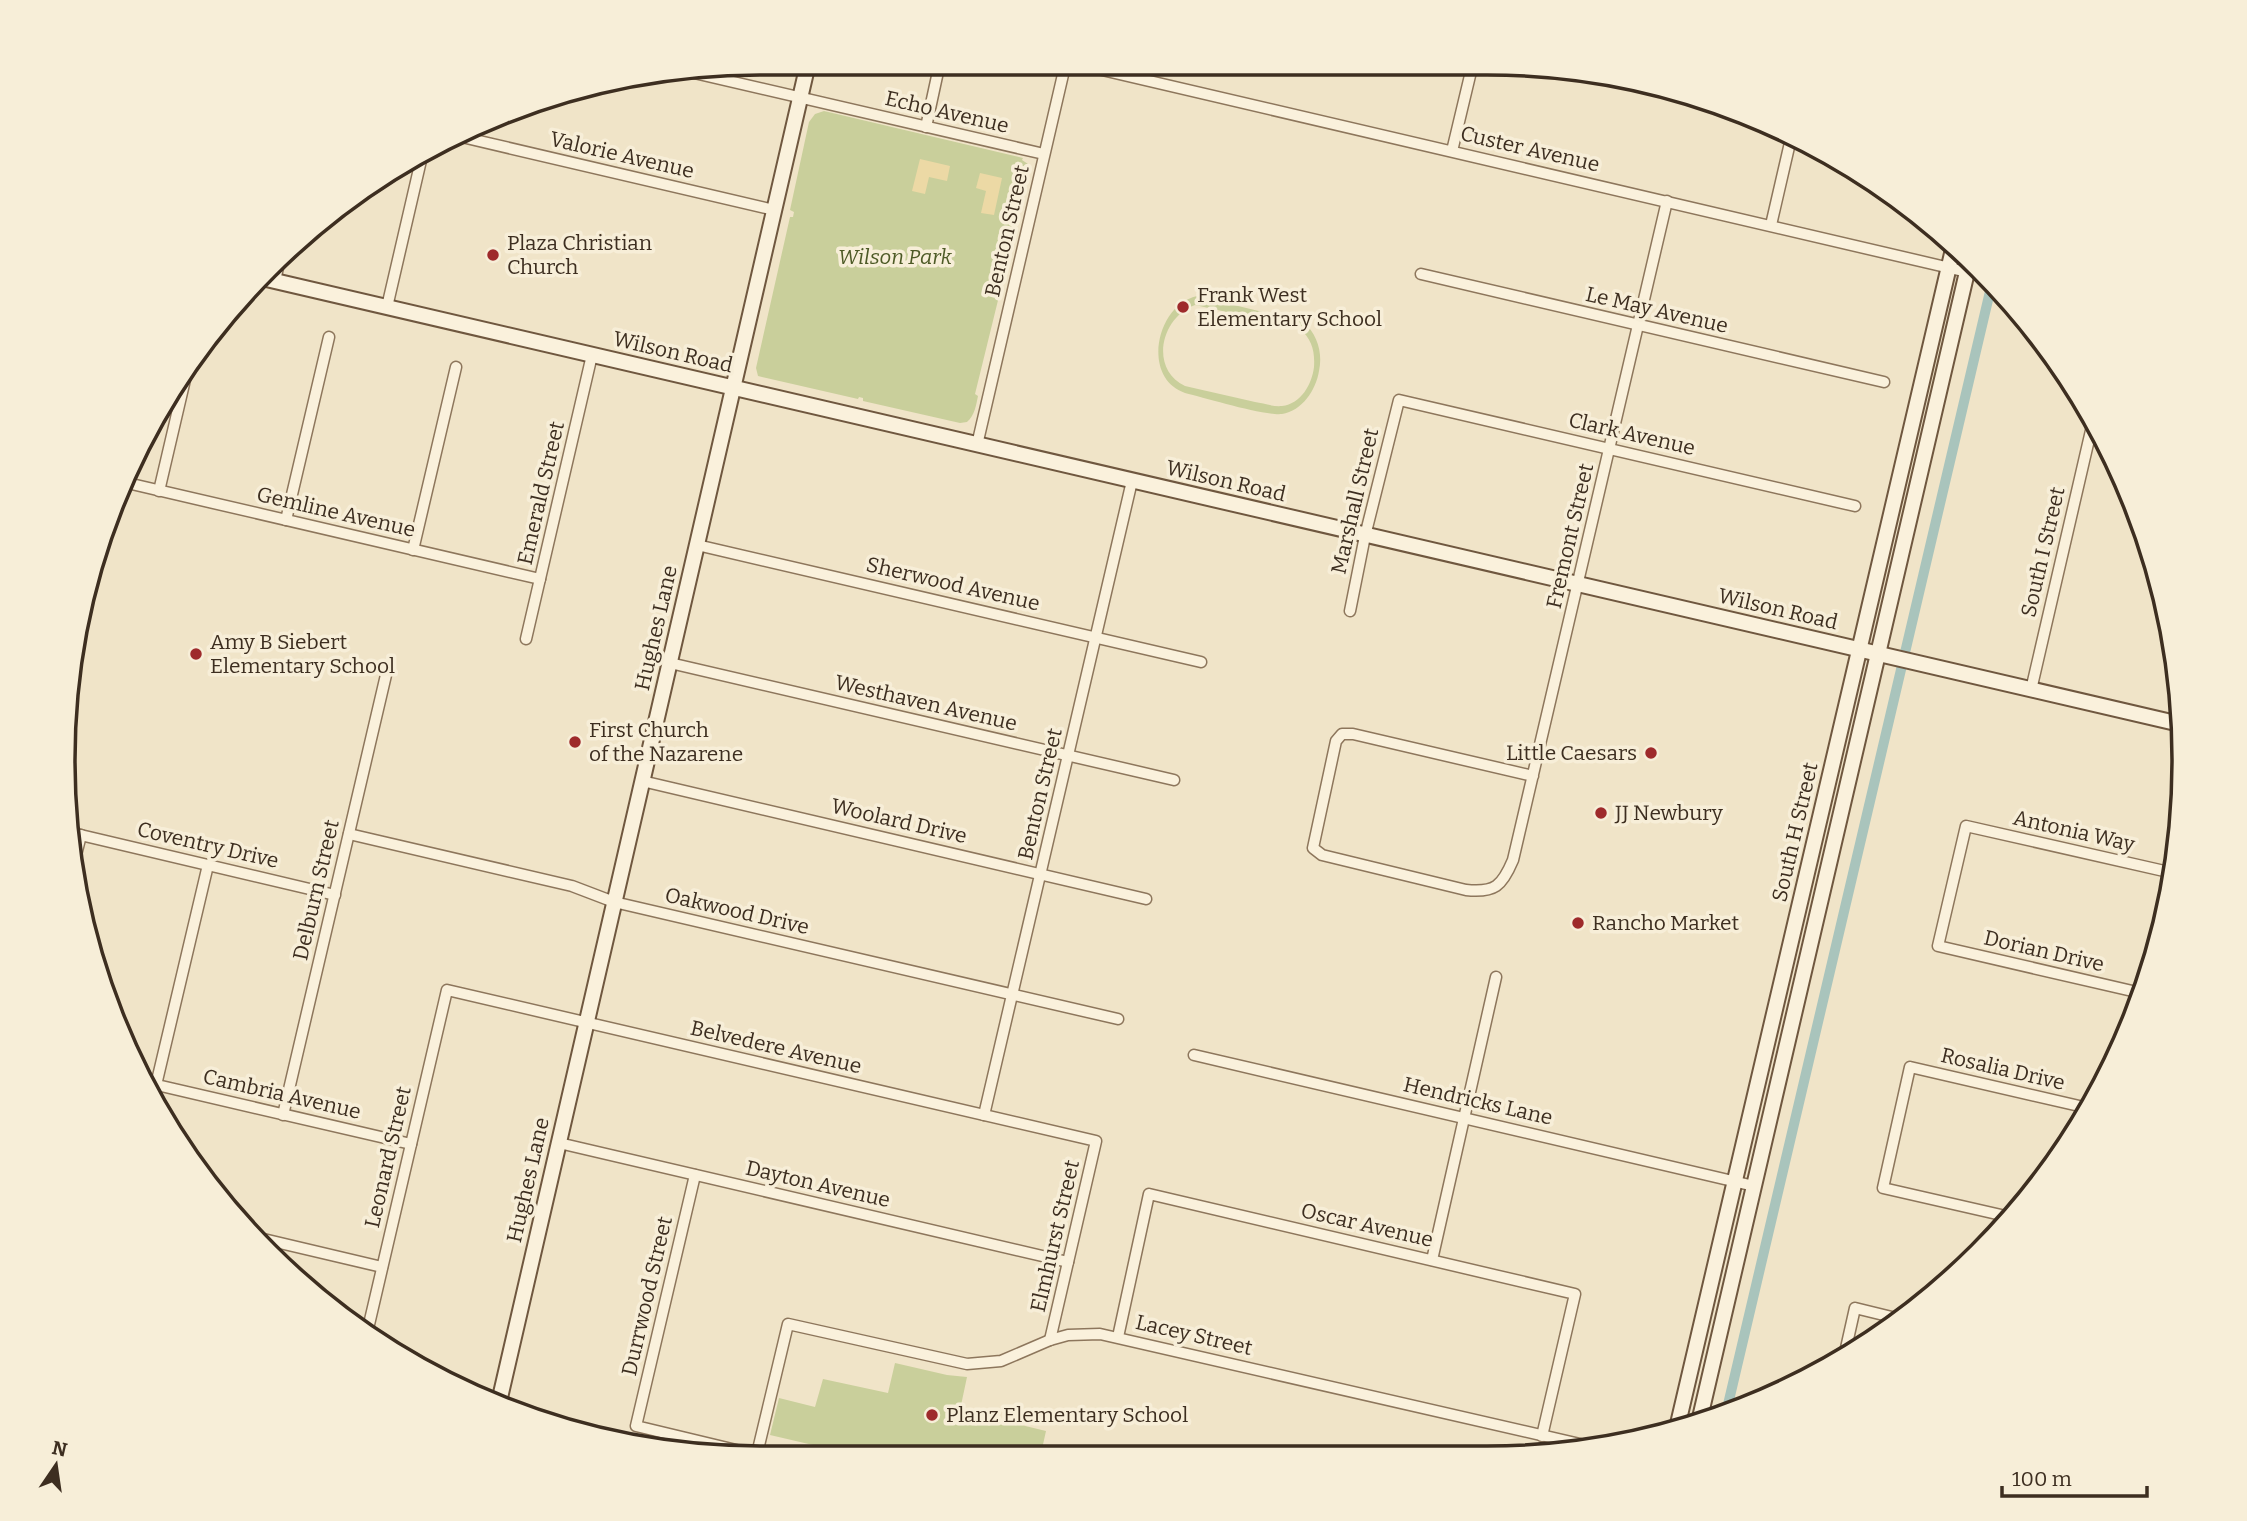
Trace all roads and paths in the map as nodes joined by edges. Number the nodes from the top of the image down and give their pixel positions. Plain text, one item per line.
1 (805, 75) edge
2 (937, 75) edge
3 (1063, 75) edge
4 (1124, 75) edge
5 (1470, 75) edge
6 (712, 77) edge
7 (800, 98) junction
8 (926, 127) junction
9 (472, 139) edge
10 (1789, 146) edge
11 (1452, 151) junction
12 (1045, 154) junction
13 (420, 166) edge
14 (1667, 201) junction
15 (774, 210) junction
16 (1771, 225) junction
17 (1951, 257) edge
18 (1960, 265) edge
19 (1949, 266) junction
20 (1966, 272) edge
21 (1421, 274) dead end
22 (272, 280) edge
23 (387, 307) junction
24 (1639, 325) junction
25 (328, 337) dead end
26 (592, 355) junction
27 (456, 367) dead end
28 (1884, 382) dead end
29 (733, 388) junction
30 (181, 395) edge
31 (1399, 400) joint
32 (2090, 436) edge
33 (978, 445) junction
34 (1610, 449) junction
35 (1132, 481) junction
36 (133, 485) edge
37 (159, 491) junction
38 (1856, 506) dead end
39 (286, 520) junction
40 (1365, 536) junction
41 (697, 545) junction
42 (413, 550) junction
43 (540, 579) junction
44 (1578, 585) junction
45 (1350, 611) dead end
46 (1096, 637) junction
47 (526, 639) dead end
48 (1858, 649) junction
49 (1878, 654) junction
50 (1201, 662) dead end
51 (670, 663) junction
52 (386, 675) dead end
53 (2031, 690) junction
54 (2170, 722) edge
55 (1068, 756) junction
56 (1533, 776) junction
57 (1174, 780) dead end
58 (642, 782) junction
59 (349, 834) junction
60 (80, 835) edge
61 (208, 865) junction
62 (2163, 871) edge
63 (1040, 874) junction
64 (335, 895) junction
65 (1146, 899) dead end
66 (614, 902) junction
67 (1938, 946) joint
68 (1496, 977) dead end
69 (447, 990) joint
70 (2131, 991) edge
71 (1012, 995) junction
72 (1118, 1020) dead end
73 (586, 1023) junction
74 (1194, 1055) dead end
75 (156, 1083) edge
76 (157, 1085) edge
77 (2078, 1106) edge
78 (283, 1115) junction
79 (984, 1115) junction
80 (1464, 1118) junction
81 (1096, 1141) joint
82 (559, 1143) junction
83 (411, 1144) junction
84 (695, 1175) junction
85 (1736, 1181) junction
86 (1754, 1186) junction
87 (2000, 1215) edge
88 (272, 1241) edge
89 (1432, 1260) junction
90 (1068, 1262) junction
91 (382, 1267) junction
92 (1887, 1316) edge
93 (369, 1322) edge
94 (1118, 1337) junction
95 (1050, 1340) junction
96 (1847, 1342) edge
97 (501, 1395) edge
98 (1702, 1411) edge
99 (1681, 1417) edge
100 (1542, 1436) junction
101 (1565, 1441) edge
102 (704, 1443) edge
103 (759, 1446) edge

1 - 7 street, Hughes Lane
2 - 8 street
3 - 12 street, Benton Street
4 - 11 street, Custer Avenue
5 - 11 street
6 - 7 street, Echo Avenue
7 - 8 street, Echo Avenue
7 - 15 street, Hughes Lane
8 - 12 street, Echo Avenue
9 - 15 street, Valorie Avenue
10 - 16 street
11 - 14 street, Custer Avenue
12 - 33 street, Benton Street
13 - 23 street
14 - 16 street, Custer Avenue
14 - 24 street, Fremont Street
15 - 29 street, Hughes Lane
16 - 19 street, Custer Avenue
17 - 19 street, South H Street
18 - 19 street, Custer Avenue
19 - 48 street, South H Street
20 - 49 street, South H Street
21 - 24 street, Le May Avenue
22 - 23 street, Wilson Road
23 - 26 street, Wilson Road
24 - 28 street, Le May Avenue
24 - 34 street, Fremont Street
25 - 39 street
26 - 29 street, Wilson Road
26 - 43 street, Emerald Street
27 - 42 street
29 - 33 street, Wilson Road
29 - 41 street, Hughes Lane
30 - 37 street
31 - 34 street, Clark Avenue
31 - 40 street, Marshall Street
32 - 53 street, South I Street
33 - 35 street, Wilson Road
34 - 38 street, Clark Avenue
34 - 44 street, Fremont Street
35 - 40 street, Wilson Road
35 - 46 street, Benton Street
36 - 37 street, Gemline Avenue
37 - 39 street, Gemline Avenue
39 - 42 street, Gemline Avenue
40 - 44 street, Wilson Road
40 - 45 street, Marshall Street
41 - 46 street, Sherwood Avenue
41 - 51 street, Hughes Lane
42 - 43 street, Gemline Avenue
43 - 47 street, Emerald Street
44 - 48 street, Wilson Road
44 - 56 street, Fremont Street
46 - 50 street, Sherwood Avenue
46 - 55 street, Benton Street
48 - 49 street, Wilson Road
48 - 85 street, South H Street
49 - 53 street, Wilson Road
49 - 86 street, South H Street
51 - 55 street, Westhaven Avenue
51 - 58 street, Hughes Lane
52 - 59 street, Delburn Street
53 - 54 street, Wilson Road
55 - 57 street, Westhaven Avenue
55 - 63 street, Benton Street
56 - 56 street, Fremont Street
58 - 63 street, Woolard Drive
58 - 66 street, Hughes Lane
59 - 64 street, Delburn Street
59 - 66 street, Oakwood Drive
60 - 61 street, Coventry Drive
61 - 64 street, Coventry Drive
61 - 75 street
62 - 67 street, Antonia Way
63 - 65 street, Woolard Drive
63 - 71 street, Benton Street
64 - 78 street, Delburn Street
66 - 71 street, Oakwood Drive
66 - 73 street, Hughes Lane
67 - 70 street, Dorian Drive
68 - 80 street
69 - 73 street, Belvedere Avenue
69 - 83 street, Leonard Street
71 - 72 street, Oakwood Drive
71 - 79 street, Benton Street
73 - 79 street, Belvedere Avenue
73 - 82 street, Hughes Lane
74 - 80 street, Hendricks Lane
76 - 78 street, Cambria Avenue
77 - 87 street, Rosalia Drive
78 - 83 street, Cambria Avenue
79 - 81 street, Belvedere Avenue
80 - 85 street, Hendricks Lane
80 - 89 street
81 - 90 street, Elmhurst Street
82 - 84 street, Dayton Avenue
82 - 97 street, Hughes Lane
83 - 91 street, Leonard Street
84 - 90 street, Dayton Avenue
84 - 102 street, Durrwood Street
85 - 86 street, Hendricks Lane
85 - 99 street, South H Street
86 - 98 street, South H Street
88 - 91 street
89 - 94 street, Oscar Avenue
89 - 100 street, Oscar Avenue
90 - 95 street, Elmhurst Street
91 - 93 street, Leonard Street
92 - 96 street
94 - 95 street, Lacey Street
94 - 100 street, Lacey Street
95 - 103 street, Lacey Street
100 - 101 street, Lacey Street

